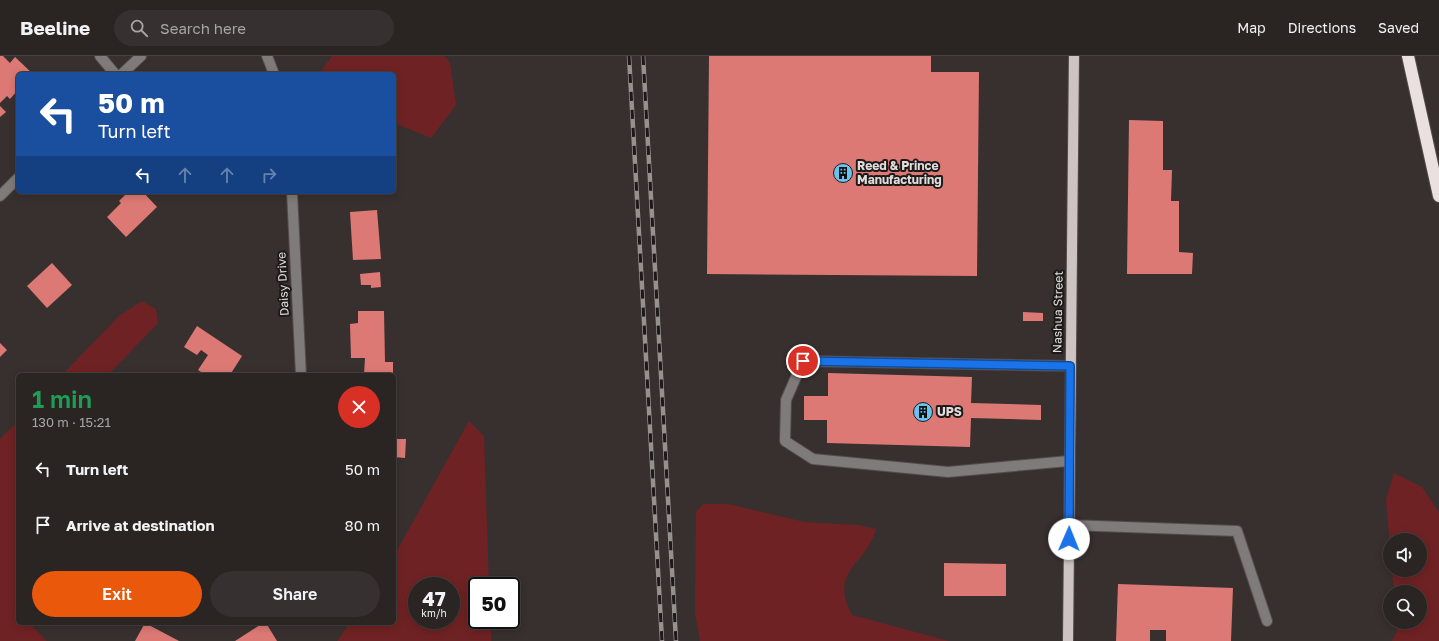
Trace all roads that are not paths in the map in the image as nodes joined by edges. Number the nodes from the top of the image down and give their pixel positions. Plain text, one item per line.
1 (100, 56) edge
2 (141, 56) edge
3 (267, 56) edge
4 (1074, 56) edge
5 (1408, 56) edge
6 (113, 72) edge
7 (124, 72) edge
8 (273, 72) edge
9 (16, 180) edge
10 (292, 194) edge
11 (0, 196) edge
12 (1439, 196) edge
13 (1070, 366) junction
14 (301, 373) edge
15 (1069, 460) junction
16 (1069, 525) junction
17 (1267, 621) dead end
18 (1068, 641) edge

1 - 6 street
2 - 7 street
3 - 8 street
4 - 13 main road, Nashua Street
5 - 12 highway
9 - 11 street
10 - 14 street, Daisy Drive
13 - 15 main road, Nashua Street
13 - 15 street
15 - 16 main road, Nashua Street
16 - 17 street
16 - 18 main road, Nashua Street

